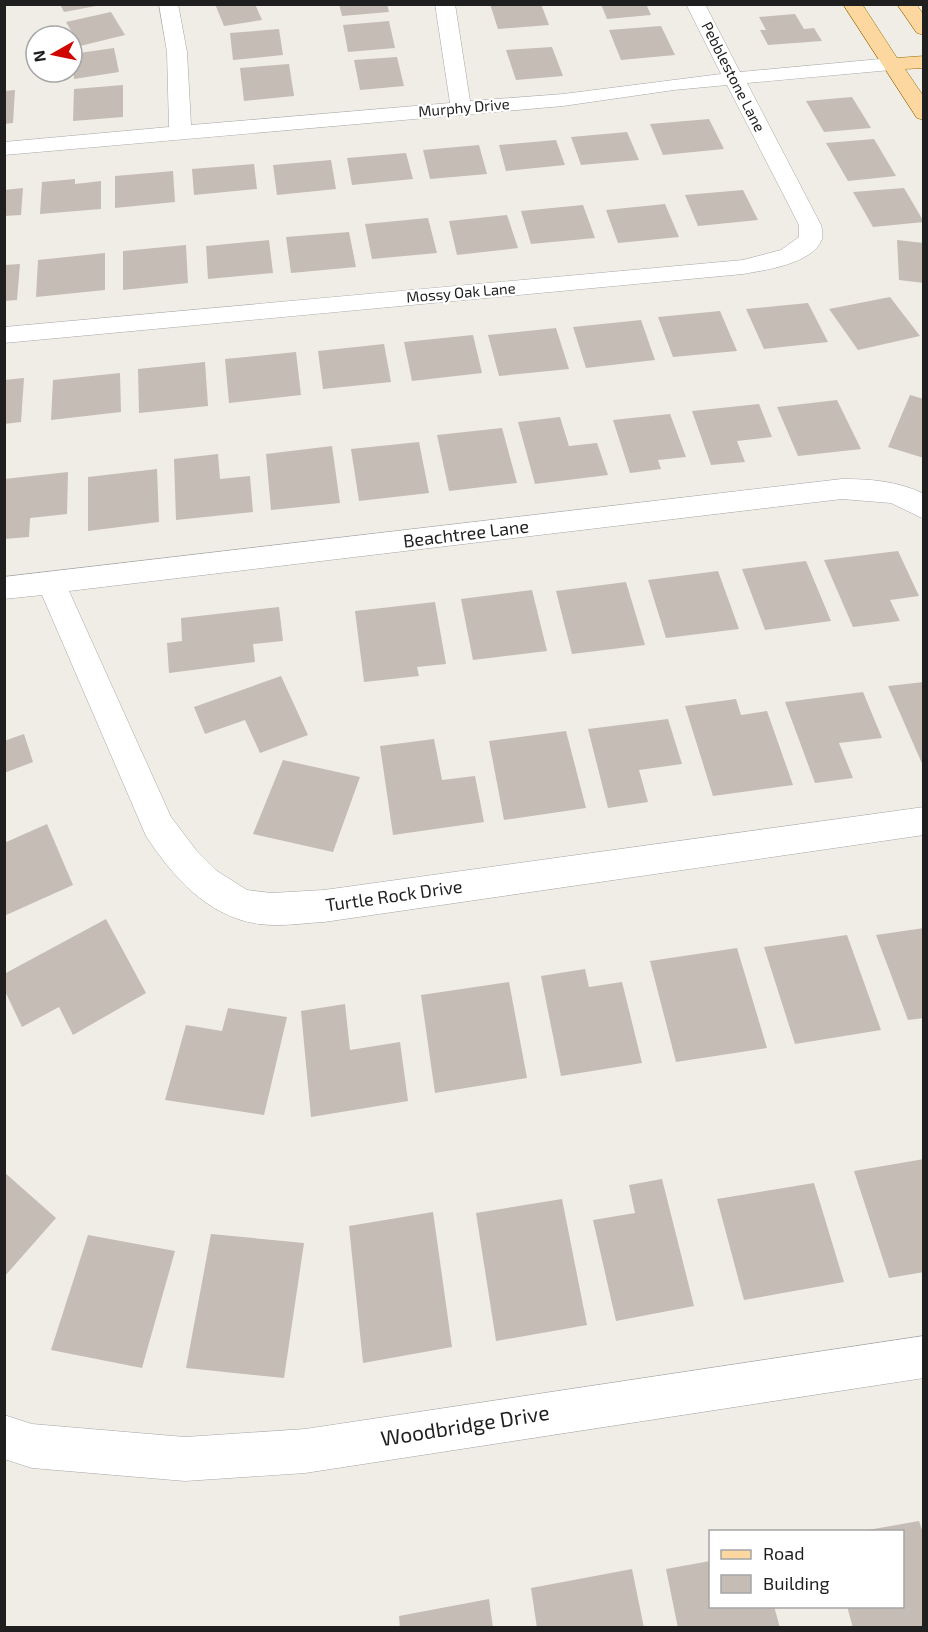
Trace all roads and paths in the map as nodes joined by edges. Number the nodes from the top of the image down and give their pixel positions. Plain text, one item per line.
1 (168, 4) edge
2 (445, 4) edge
3 (695, 4) edge
4 (852, 4) edge
5 (906, 4) edge
6 (924, 29) edge
7 (924, 62) edge
8 (891, 64) junction
9 (734, 79) junction
10 (462, 109) junction
11 (924, 114) edge
12 (180, 132) junction
13 (4, 149) edge
14 (771, 150) joint
15 (4, 335) edge
16 (924, 509) edge
17 (51, 583) junction
18 (4, 588) edge
19 (924, 821) edge
20 (924, 1357) edge
21 (4, 1437) edge

1 - 12 street
2 - 10 street
3 - 9 street, Pebblestone Lane
4 - 8 main road
5 - 6 main road
7 - 8 main road, Murphy Drive
8 - 9 street, Murphy Drive
8 - 11 main road
9 - 10 street, Murphy Drive
9 - 14 street, Pebblestone Lane
10 - 12 street, Murphy Drive
12 - 13 street, Murphy Drive
14 - 15 street, Mossy Oak Lane
16 - 17 street, Beachtree Lane
17 - 18 street, Beachtree Lane
17 - 19 street, Turtle Rock Drive
20 - 21 street, Woodbridge Drive

